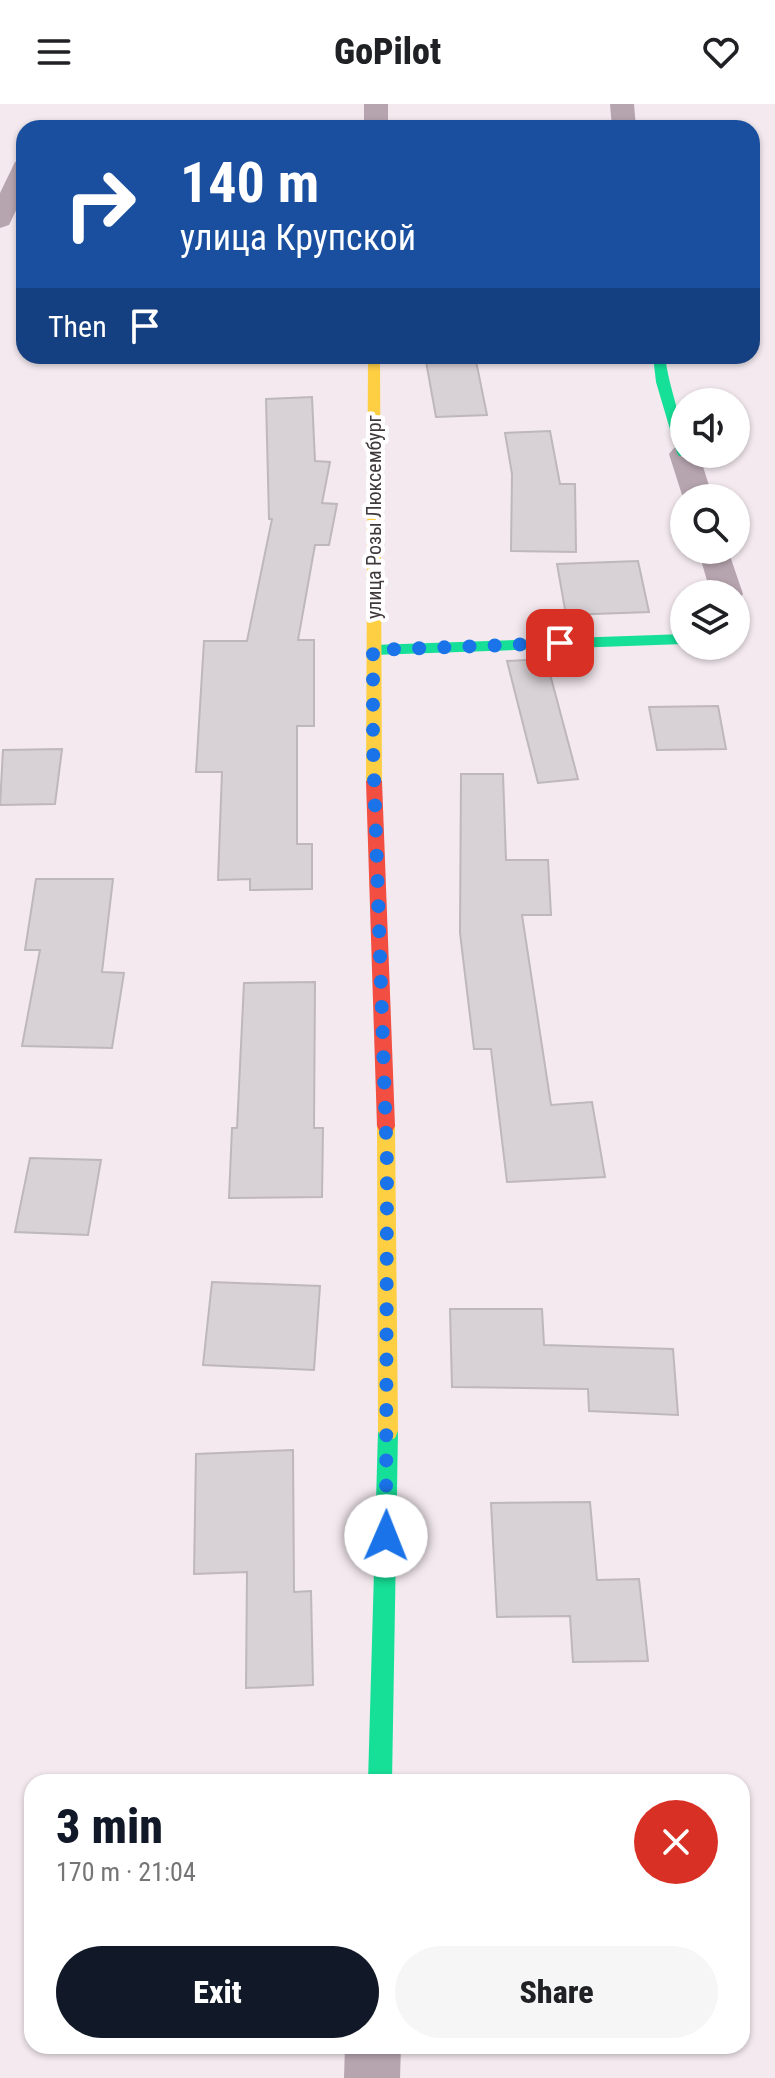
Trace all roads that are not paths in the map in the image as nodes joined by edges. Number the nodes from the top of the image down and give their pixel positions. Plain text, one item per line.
1 (16, 185) edge
2 (0, 220) edge
3 (374, 364) edge
4 (660, 364) edge
5 (670, 408) edge
6 (670, 639) edge
7 (373, 650) junction
8 (380, 1774) edge
9 (373, 2054) edge
10 (372, 2078) edge

1 - 2 street
3 - 7 street, улица Розы Люксембург
4 - 5 street
6 - 7 street
7 - 8 street, улица Розы Люксембург
9 - 10 street

